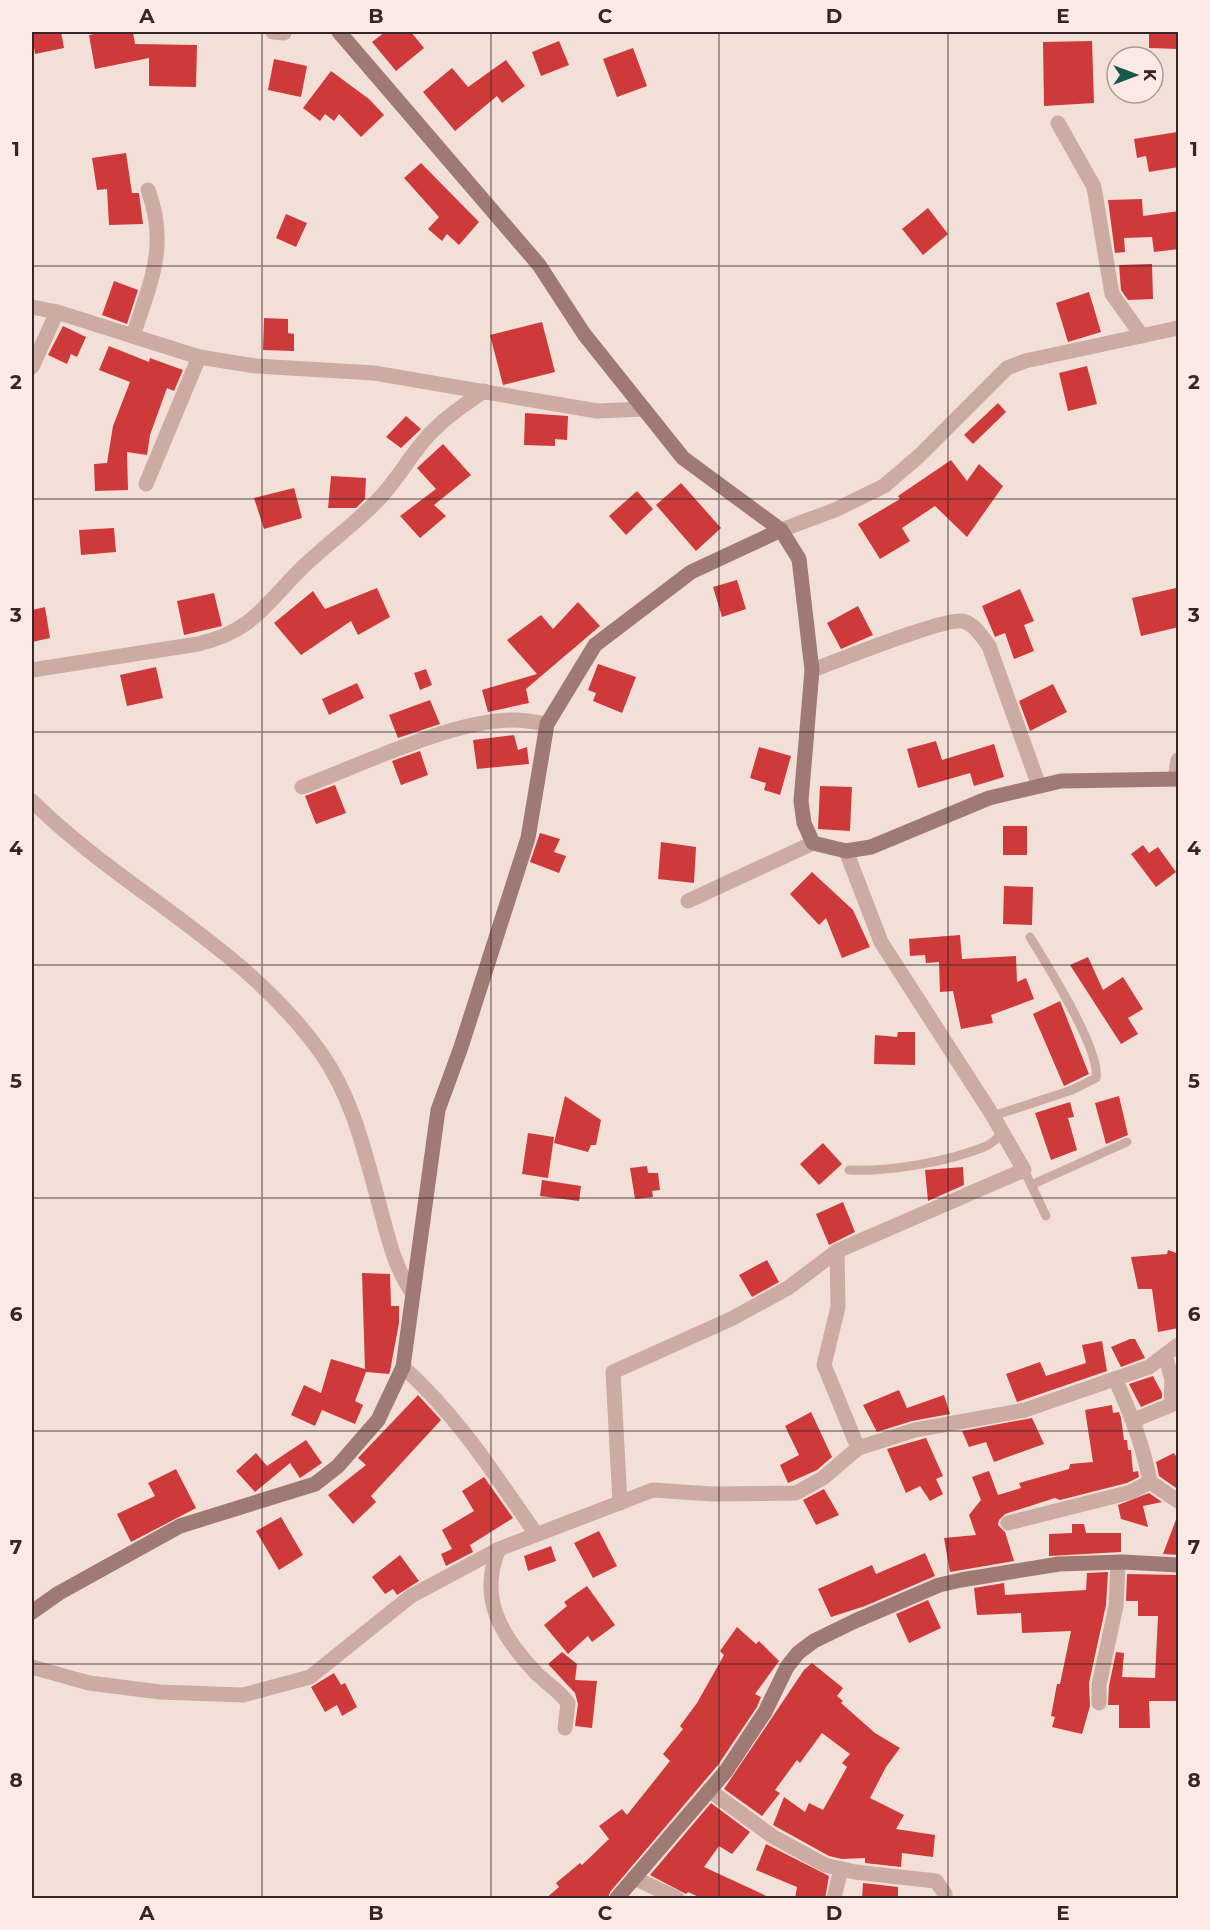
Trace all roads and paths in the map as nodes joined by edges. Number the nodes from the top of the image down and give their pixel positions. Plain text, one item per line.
1 (339, 32) edge
2 (1058, 123) dead end
3 (148, 190) dead end
4 (32, 308) edge
5 (57, 312) junction
6 (1179, 328) edge
7 (133, 336) junction
8 (1142, 336) junction
9 (199, 357) junction
10 (32, 367) edge
11 (484, 391) junction
12 (644, 409) junction
13 (146, 484) dead end
14 (781, 530) junction
15 (32, 670) edge
16 (812, 670) junction
17 (547, 724) junction
18 (1179, 760) edge
19 (1177, 779) edge
20 (1039, 786) junction
21 (302, 787) dead end
22 (32, 801) edge
23 (813, 843) junction
24 (846, 851) junction
25 (688, 901) dead end
26 (1030, 937) dead end
27 (993, 1116) junction
28 (1003, 1133) junction
29 (1127, 1142) dead end
30 (849, 1170) dead end
31 (1024, 1170) junction
32 (1031, 1185) junction
33 (1046, 1216) dead end
34 (837, 1251) junction
35 (412, 1293) junction
36 (1179, 1346) edge
37 (1166, 1355) junction
38 (403, 1367) junction
39 (1115, 1379) junction
40 (1134, 1420) junction
41 (858, 1448) junction
42 (1150, 1482) junction
43 (1179, 1501) edge
44 (620, 1503) junction
45 (1008, 1523) dead end
46 (536, 1534) junction
47 (499, 1549) junction
48 (1118, 1562) junction
49 (1179, 1565) edge
50 (32, 1612) edge
51 (32, 1667) edge
52 (1099, 1703) dead end
53 (565, 1728) dead end
54 (710, 1790) junction
55 (841, 1869) junction
56 (634, 1878) junction
57 (945, 1894) dead end
58 (617, 1899) edge
59 (677, 1899) edge
60 (834, 1899) edge

1 - 12 street
2 - 8 street
3 - 7 street
4 - 5 street
5 - 7 street
5 - 10 street
6 - 8 street
7 - 9 street
8 - 14 street
9 - 11 street
9 - 13 street
11 - 12 street
11 - 15 street
12 - 14 street
14 - 16 street
14 - 17 street
16 - 20 street
16 - 23 street
17 - 21 street
17 - 35 street
18 - 19 street
19 - 20 street
20 - 24 street
22 - 35 street
23 - 24 street
23 - 25 street
24 - 27 street
26 - 27 lane
27 - 28 street
28 - 30 lane
28 - 31 street
29 - 32 lane
31 - 32 lane
31 - 34 street
32 - 33 lane
34 - 41 street
34 - 44 street
35 - 38 street
36 - 37 street
37 - 39 street
37 - 40 street
38 - 46 street
38 - 50 street
39 - 40 street
39 - 41 street
40 - 42 street
41 - 44 street
42 - 43 street
42 - 45 street
44 - 46 street
46 - 47 street
47 - 51 street
47 - 53 street
48 - 49 street
48 - 52 street
48 - 54 street
54 - 55 street
54 - 56 street
55 - 57 street
55 - 60 street
56 - 58 street
56 - 59 street

